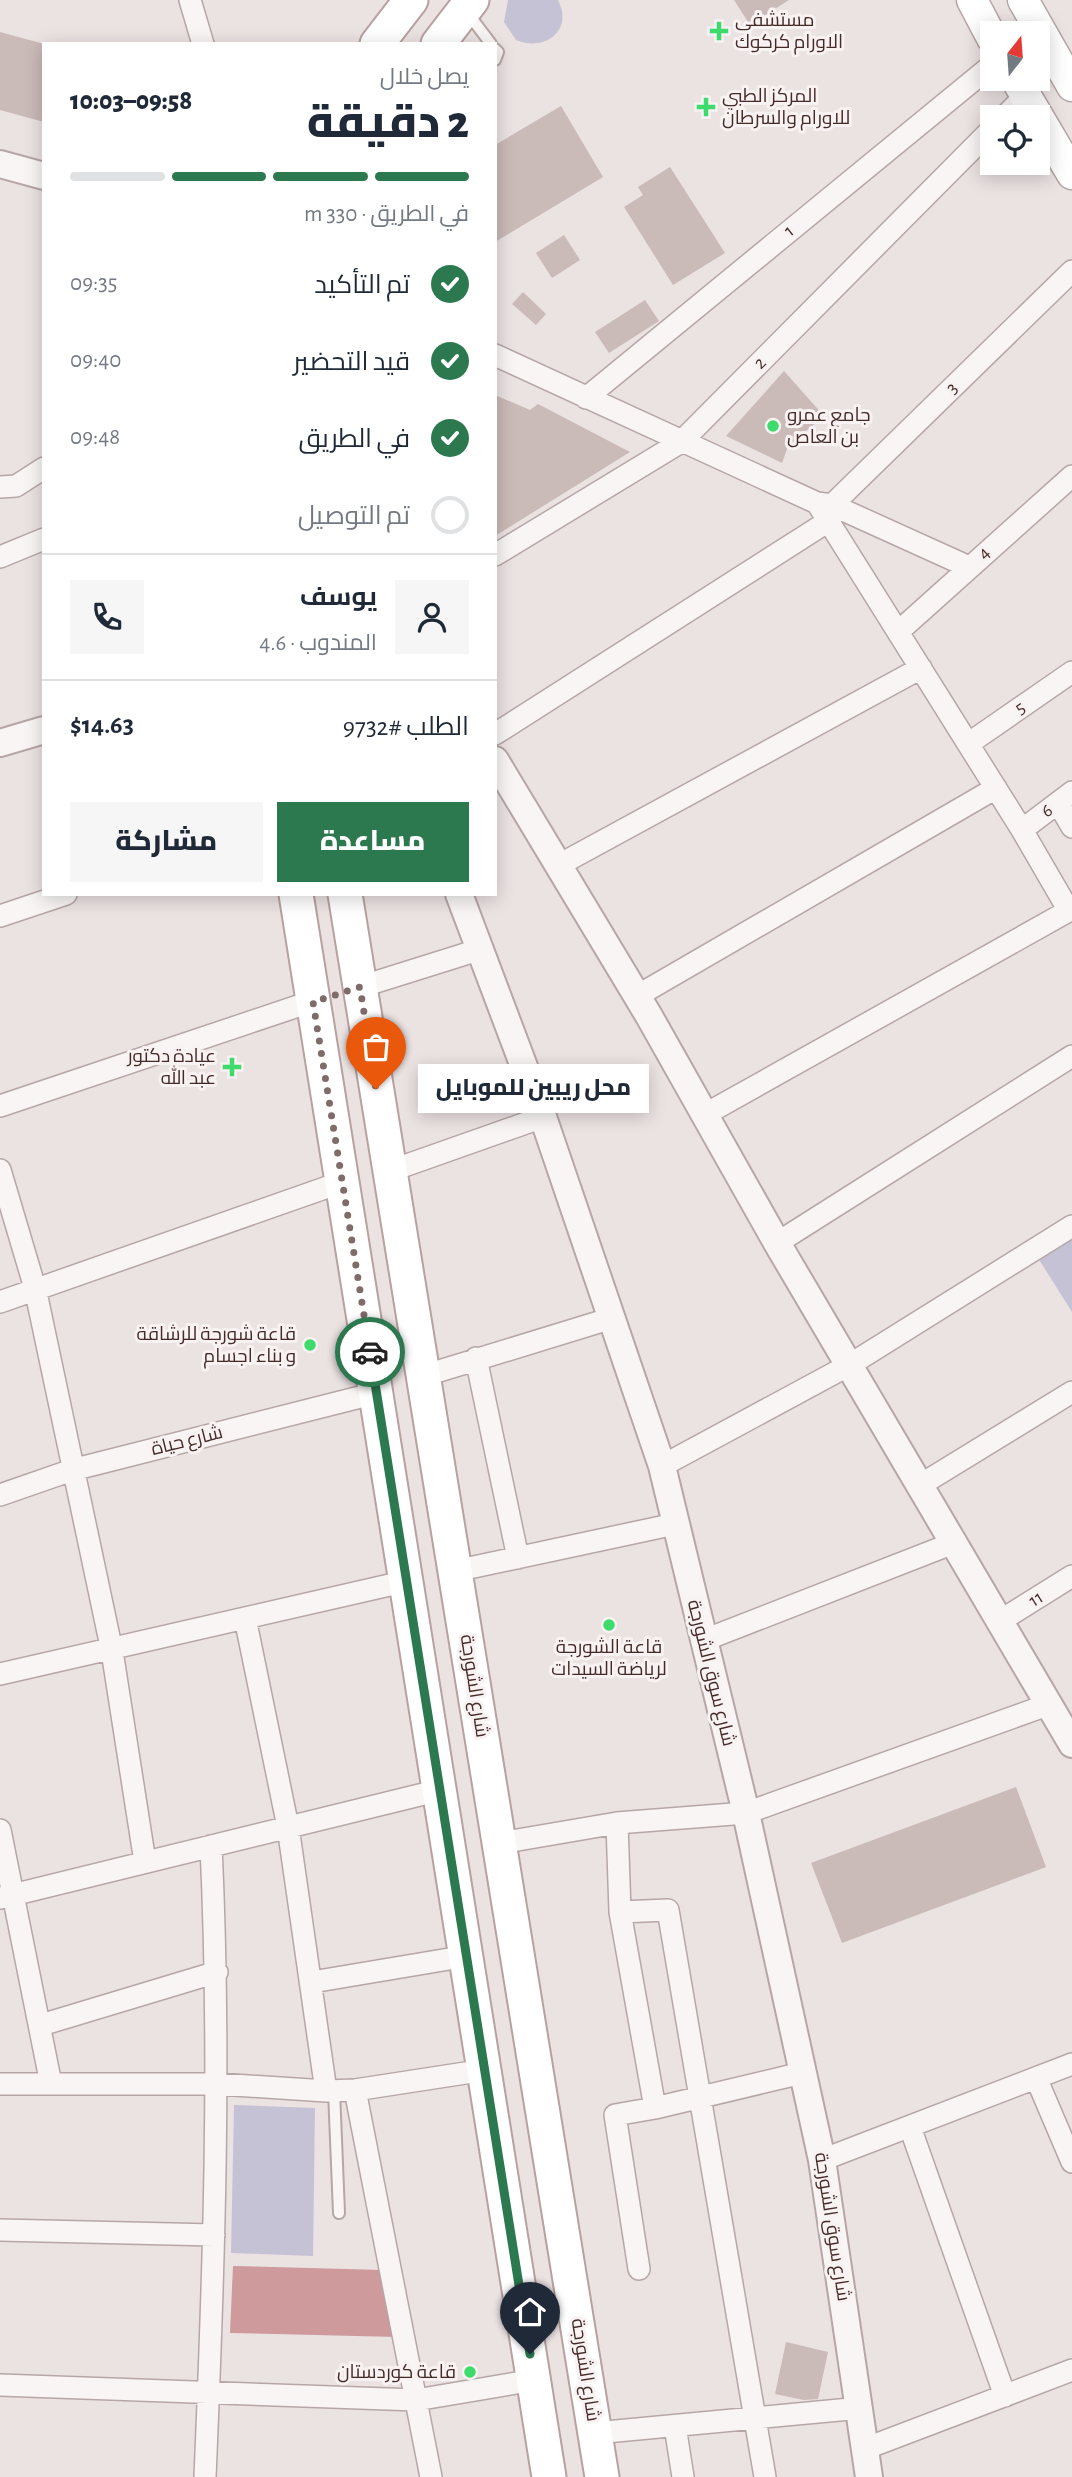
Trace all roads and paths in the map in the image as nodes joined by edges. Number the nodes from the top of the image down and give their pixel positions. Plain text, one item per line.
1 (190, 0) edge
2 (411, 0) edge
3 (972, 0) edge
4 (1023, 0) edge
5 (468, 5) edge
6 (983, 21) edge
7 (202, 42) edge
8 (379, 42) edge
9 (440, 42) edge
10 (490, 42) edge
11 (980, 75) edge
12 (1072, 86) edge
13 (1023, 91) edge
14 (980, 141) edge
15 (0, 164) edge
16 (1072, 174) edge
17 (42, 175) edge
18 (1072, 271) edge
19 (497, 356) edge
20 (586, 398) junction
21 (681, 442) junction
22 (42, 469) edge
23 (1072, 476) edge
24 (0, 487) edge
25 (825, 510) junction
26 (42, 540) edge
27 (497, 554) edge
28 (0, 558) edge
29 (970, 567) junction
30 (898, 632) junction
31 (921, 668) junction
32 (1072, 672) edge
33 (42, 731) edge
34 (497, 733) edge
35 (0, 743) edge
36 (968, 744) junction
37 (497, 764) edge
38 (996, 788) junction
39 (1065, 798) edge
40 (1072, 827) edge
41 (1022, 830) junction
42 (557, 866) junction
43 (60, 896) edge
44 (296, 896) edge
45 (345, 896) edge
46 (460, 896) edge
47 (1070, 910) edge
48 (0, 916) edge
49 (478, 950) junction
50 (360, 987) junction
51 (637, 996) junction
52 (313, 1002) junction
53 (1072, 1056) edge
54 (0, 1106) edge
55 (704, 1115) junction
56 (543, 1117) junction
57 (0, 1170) edge
58 (390, 1171) junction
59 (342, 1182) junction
60 (1072, 1226) edge
61 (778, 1243) junction
62 (36, 1287) junction
63 (0, 1302) edge
64 (612, 1318) junction
65 (476, 1358) junction
66 (851, 1364) junction
67 (423, 1376) junction
68 (1072, 1392) edge
69 (376, 1393) junction
70 (662, 1466) junction
71 (72, 1470) junction
72 (922, 1484) junction
73 (0, 1495) edge
74 (675, 1524) junction
75 (956, 1542) junction
76 (518, 1558) junction
77 (456, 1571) junction
78 (1072, 1576) edge
79 (407, 1581) junction
80 (245, 1618) junction
81 (1000, 1621) junction
82 (702, 1641) junction
83 (111, 1651) junction
84 (0, 1674) edge
85 (1050, 1704) junction
86 (1072, 1744) edge
87 (440, 1790) junction
88 (746, 1813) junction
89 (617, 1823) junction
90 (288, 1827) junction
91 (0, 1830) edge
92 (500, 1843) junction
93 (211, 1846) junction
94 (145, 1862) junction
95 (6, 1896) edge
96 (620, 1912) junction
97 (467, 1956) junction
98 (217, 1972) junction
99 (312, 1982) junction
100 (41, 2025) junction
101 (1072, 2064) edge
102 (485, 2070) junction
103 (802, 2073) junction
104 (1037, 2080) junction
105 (0, 2084) edge
106 (51, 2084) junction
107 (218, 2084) junction
108 (338, 2091) junction
109 (700, 2096) junction
110 (655, 2108) junction
111 (909, 2127) junction
112 (822, 2160) junction
113 (1072, 2162) edge
114 (339, 2213) dead end
115 (0, 2230) edge
116 (214, 2235) junction
117 (639, 2269) dead end
118 (1071, 2373) edge
119 (534, 2380) junction
120 (0, 2385) edge
121 (209, 2392) junction
122 (1005, 2396) junction
123 (416, 2400) junction
124 (861, 2408) junction
125 (757, 2418) junction
126 (675, 2426) junction
127 (595, 2433) junction
128 (867, 2448) junction
129 (205, 2477) edge
130 (431, 2477) edge
131 (549, 2477) edge
132 (602, 2477) edge
133 (683, 2477) edge
134 (765, 2477) edge
135 (869, 2477) edge

1 - 7 street
2 - 8 main road
3 - 6 main road
4 - 12 main road
5 - 9 main road
5 - 10 lane
11 - 20 street, 1
13 - 16 main road
14 - 21 street, 2
15 - 17 street
18 - 25 street, 3
19 - 20 street
20 - 21 street
21 - 25 street
21 - 27 street, 2
22 - 24 street
23 - 29 street, 4
25 - 29 street
25 - 30 street
25 - 34 street, 3
26 - 28 street
29 - 30 street, 4
30 - 31 street
31 - 36 street
31 - 42 street
32 - 36 street, 5
33 - 35 street
36 - 38 street
37 - 42 street
38 - 41 street
38 - 51 street
39 - 40 street
39 - 41 street, 6
41 - 47 street
42 - 51 street
43 - 48 street
44 - 52 main road
45 - 50 main road, شارع الشورجة
46 - 49 street, شارع سوق الشورجة
47 - 55 street
49 - 50 street
49 - 56 street, شارع سوق الشورجة
50 - 52 main road
50 - 58 main road, شارع الشورجة
51 - 55 street
52 - 54 street
52 - 59 main road
53 - 61 street
55 - 61 street
56 - 58 street
56 - 64 street, شارع سوق الشورجة
57 - 62 street
58 - 67 main road, شارع الشورجة
59 - 62 street
59 - 69 main road
60 - 66 street
61 - 66 street
62 - 63 street
62 - 71 street
64 - 65 street
64 - 70 street, شارع سوق الشورجة
65 - 67 street
65 - 76 street
66 - 70 street
66 - 72 street
67 - 77 main road, شارع الشورجة
68 - 72 street
69 - 71 street, شارع حياة
69 - 79 main road
70 - 74 street, شارع سوق الشورجة
71 - 73 street, شارع حياة
71 - 83 street
72 - 75 street
74 - 76 street
74 - 82 street, شارع سوق الشورجة
75 - 81 street
75 - 82 street
76 - 77 street
77 - 92 main road, شارع الشورجة
78 - 81 street, 11
79 - 80 street
79 - 87 main road
80 - 83 street
80 - 90 street
81 - 85 street
82 - 88 street, شارع سوق الشورجة
83 - 84 street
83 - 94 street
85 - 86 street
85 - 88 street
87 - 90 street
87 - 97 main road
88 - 89 street
88 - 103 street, شارع سوق الشورجة
89 - 92 street
89 - 96 street
90 - 93 street
90 - 99 street
91 - 95 street
92 - 127 main road, شارع الشورجة
93 - 94 street
93 - 98 street
94 - 95 street
95 - 100 street
96 - 109 street
96 - 110 street
97 - 99 street
97 - 102 main road
98 - 100 street
98 - 107 street
99 - 108 street
100 - 106 street
101 - 104 street
102 - 108 street
102 - 119 main road
103 - 109 street
103 - 112 street, شارع سوق الشورجة
104 - 111 street
104 - 113 street
105 - 106 street
106 - 107 street
107 - 108 street
107 - 116 street
108 - 114 lane
108 - 123 street
109 - 110 street
109 - 125 street
110 - 117 street
111 - 112 street
111 - 122 street
112 - 124 street, شارع سوق الشورجة
115 - 116 street
116 - 121 street
118 - 122 street
119 - 123 street
119 - 131 main road
120 - 121 street
121 - 123 street
121 - 129 street
122 - 128 street
123 - 130 street
124 - 125 street
124 - 128 street, شارع سوق الشورجة
125 - 126 street
125 - 134 street
126 - 127 street
126 - 133 street
127 - 132 main road, شارع الشورجة
128 - 135 street, شارع سوق الشورجة

